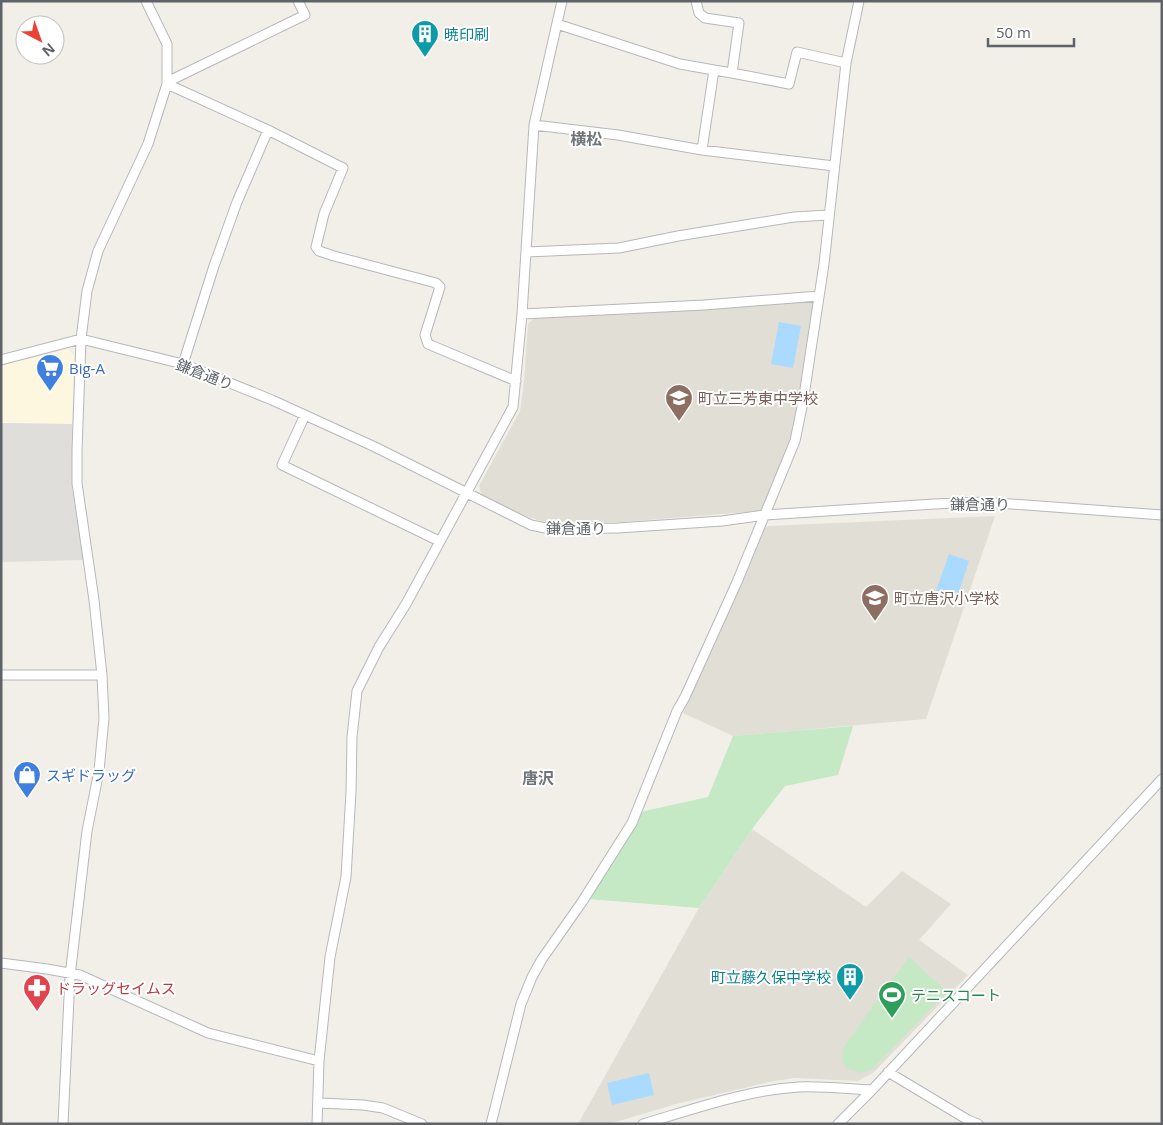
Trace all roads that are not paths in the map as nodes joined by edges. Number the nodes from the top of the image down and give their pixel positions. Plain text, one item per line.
1 (146, 1) edge
2 (298, 1) edge
3 (562, 1) edge
4 (696, 1) edge
5 (860, 1) edge
6 (557, 24) junction
7 (846, 63) junction
8 (714, 70) junction
9 (732, 73) junction
10 (167, 83) junction
11 (534, 125) junction
12 (268, 130) junction
13 (702, 150) junction
14 (834, 166) junction
15 (828, 215) junction
16 (527, 252) junction
17 (819, 296) junction
18 (522, 314) junction
19 (80, 339) junction
20 (1, 360) edge
21 (183, 364) junction
22 (516, 381) junction
23 (305, 415) junction
24 (466, 494) junction
25 (765, 515) junction
26 (1162, 515) edge
27 (439, 541) junction
28 (1, 675) edge
29 (102, 675) junction
30 (1162, 779) edge
31 (1, 963) edge
32 (70, 972) junction
33 (319, 1061) junction
34 (888, 1072) junction
35 (872, 1090) junction
36 (319, 1103) junction
37 (63, 1124) edge
38 (317, 1124) edge
39 (422, 1124) edge
40 (491, 1124) edge
41 (643, 1124) edge
42 (838, 1124) edge
43 (978, 1124) edge

1 - 10 street
2 - 10 street
3 - 6 street
4 - 9 street
5 - 7 street
6 - 8 street
6 - 11 street
7 - 9 street
7 - 14 street
8 - 9 street
8 - 13 street
10 - 12 street
10 - 19 street
11 - 13 street
11 - 16 street
12 - 21 street
12 - 22 street
13 - 14 street
14 - 15 street
15 - 16 street
15 - 17 street
16 - 18 street
17 - 18 street
17 - 25 street
18 - 22 street
19 - 20 street, 鎌倉通り
19 - 21 street, 鎌倉通り
19 - 29 street
21 - 23 street, 鎌倉通り
22 - 24 street
23 - 24 street, 鎌倉通り
23 - 27 street
24 - 25 street, 鎌倉通り
24 - 27 street
25 - 26 street, 鎌倉通り
25 - 40 street
27 - 33 street
28 - 29 street
29 - 32 street
30 - 34 street
31 - 32 street
32 - 33 street
32 - 37 street
33 - 36 street
34 - 35 street
34 - 43 street
35 - 41 street
35 - 42 street
36 - 38 street
36 - 39 street

